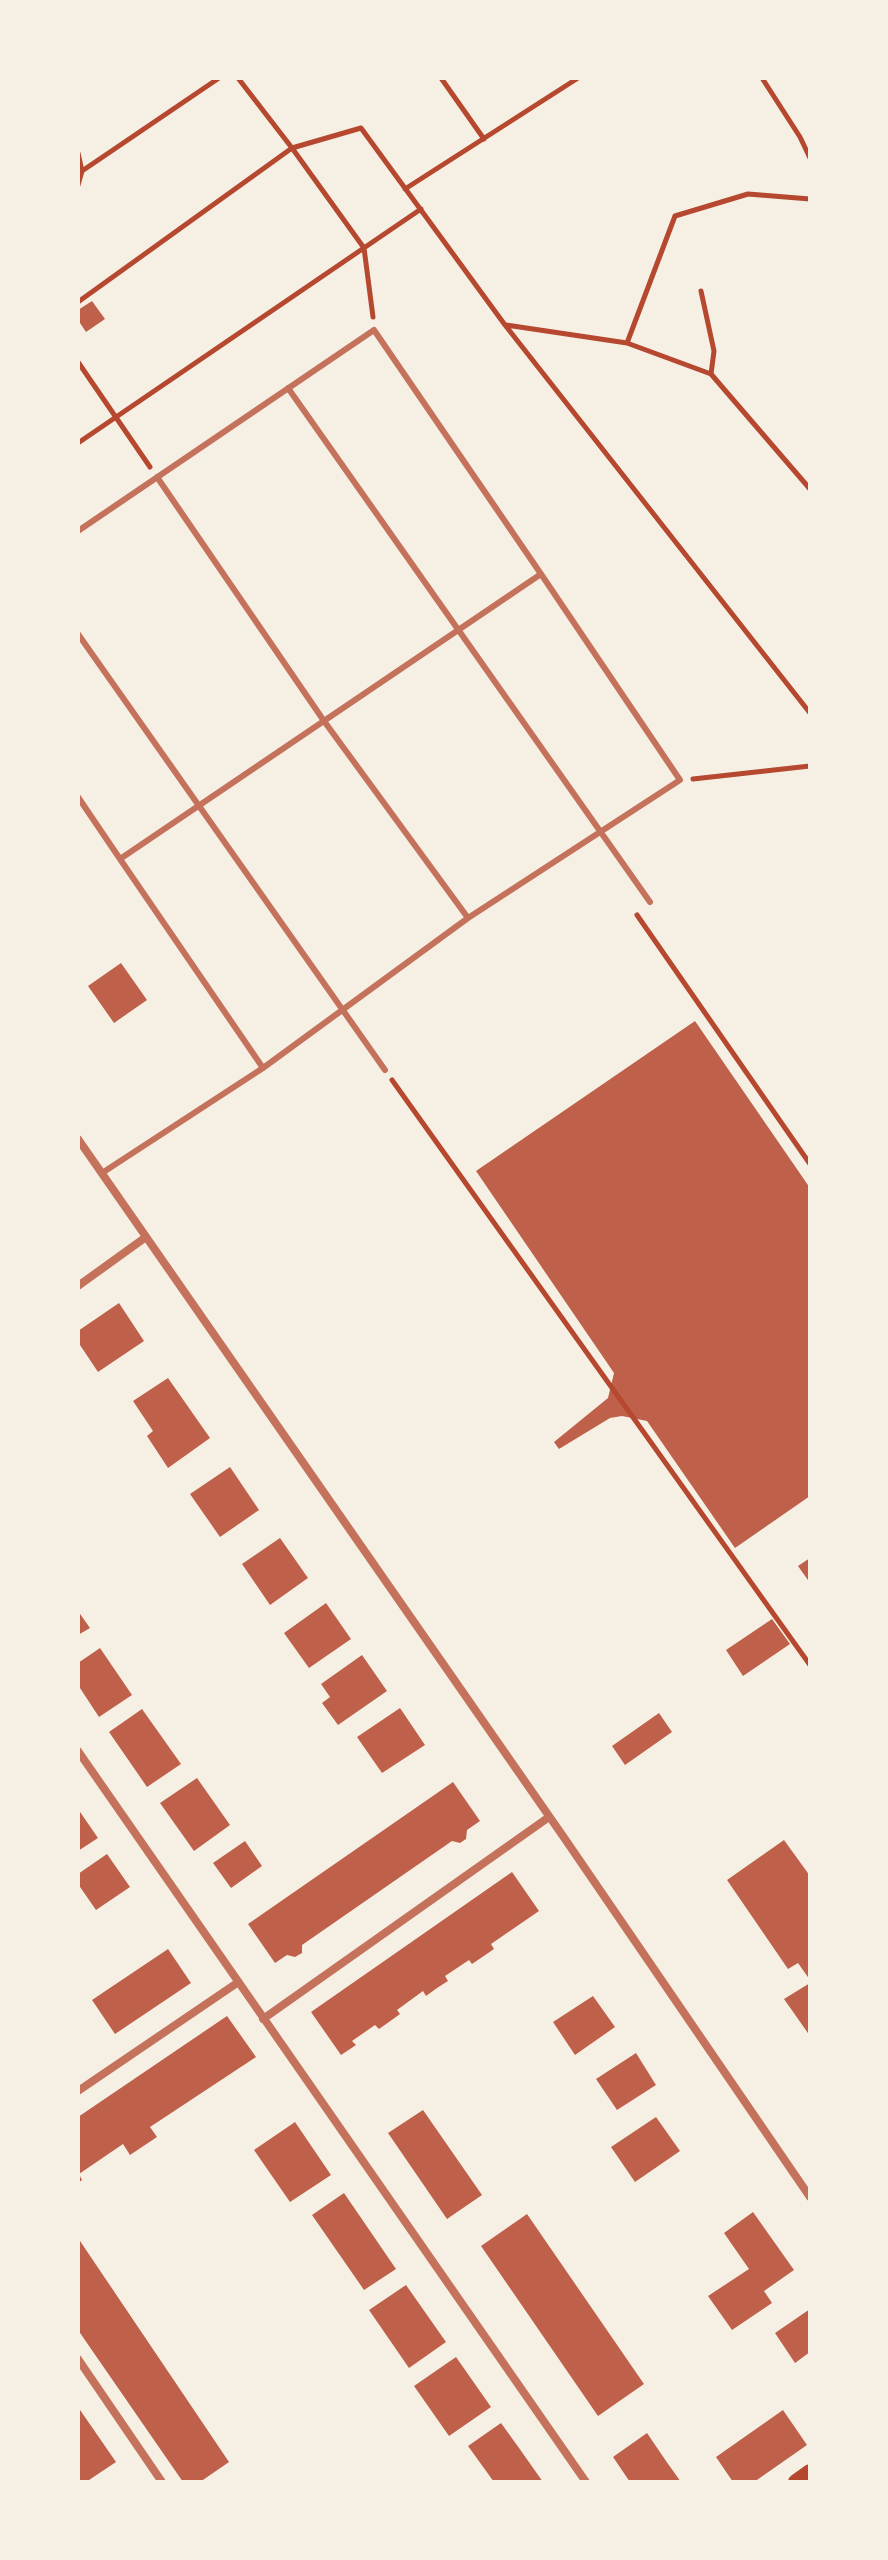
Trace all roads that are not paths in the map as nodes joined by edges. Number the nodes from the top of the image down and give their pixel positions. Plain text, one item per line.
1 (288, 388) junction
2 (157, 477) junction
3 (78, 531) edge
4 (541, 574) junction
5 (459, 630) junction
6 (78, 634) edge
7 (324, 721) junction
8 (78, 797) edge
9 (200, 805) junction
10 (601, 832) junction
11 (120, 859) junction
12 (650, 902) road end
13 (468, 918) junction
14 (343, 1009) junction
15 (263, 1068) junction
16 (385, 1070) road end
17 (78, 1139) edge
18 (102, 1173) junction
19 (146, 1237) junction
20 (78, 1286) edge
21 (78, 1751) edge
22 (549, 1817) junction
23 (237, 1983) junction
24 (263, 2019) junction
25 (78, 2091) edge
26 (810, 2197) edge
27 (78, 2359) edge
28 (810, 2472) edge
29 (162, 2482) edge
30 (586, 2482) edge
31 (796, 2482) edge

1 - 2 lane
1 - 4 lane
1 - 5 lane
2 - 3 lane
2 - 7 lane
4 - 5 lane
4 - 10 lane
5 - 7 lane
5 - 10 lane
6 - 9 lane
7 - 9 lane
7 - 13 lane
8 - 11 lane
9 - 11 lane
9 - 14 lane
10 - 12 lane
10 - 13 lane
11 - 15 lane
13 - 14 lane
14 - 15 lane
14 - 16 lane
15 - 18 lane
17 - 18 street
18 - 19 street
19 - 20 street
19 - 22 street
21 - 23 street
22 - 24 street
22 - 26 street
23 - 24 street
23 - 25 street
24 - 30 street
27 - 29 street
28 - 31 main road

